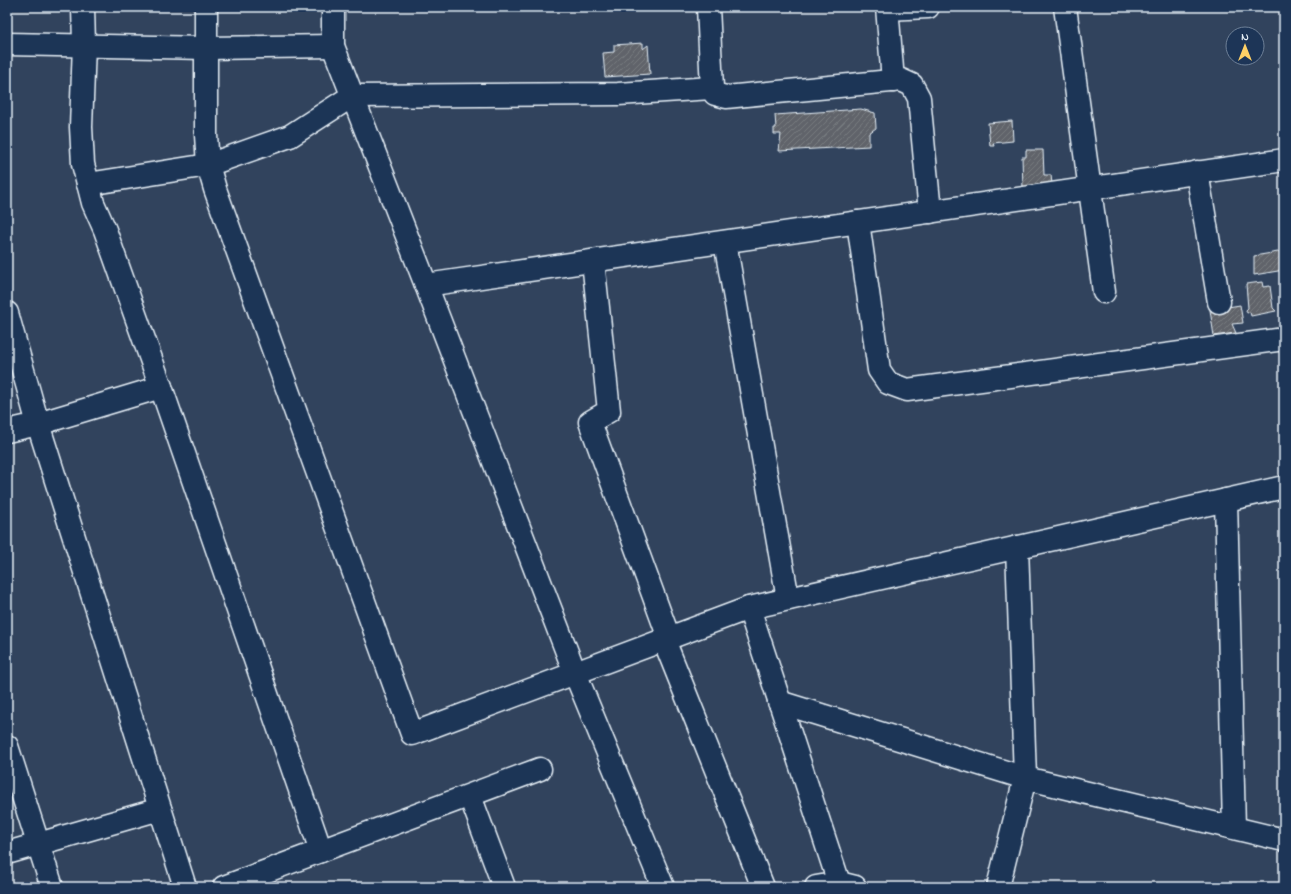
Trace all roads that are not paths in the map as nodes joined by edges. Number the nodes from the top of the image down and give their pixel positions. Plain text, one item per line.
1 (83, 7) edge
2 (206, 7) edge
3 (333, 7) edge
4 (708, 7) edge
5 (928, 7) edge
6 (1065, 7) edge
7 (887, 8) edge
8 (7, 44) edge
9 (84, 44) junction
10 (333, 46) junction
11 (206, 48) junction
12 (892, 81) junction
13 (712, 88) junction
14 (352, 96) junction
15 (1284, 160) edge
16 (208, 165) junction
17 (1197, 172) junction
18 (88, 184) junction
19 (1090, 188) junction
20 (930, 212) junction
21 (858, 222) junction
22 (724, 242) junction
23 (593, 261) junction
24 (426, 285) junction
25 (1104, 292) dead end
26 (1219, 302) dead end
27 (7, 313) edge
28 (1284, 339) edge
29 (161, 386) junction
30 (38, 424) junction
31 (7, 431) edge
32 (1284, 487) edge
33 (1226, 500) junction
34 (1017, 547) junction
35 (788, 599) junction
36 (749, 608) junction
37 (667, 639) junction
38 (575, 673) junction
39 (779, 702) junction
40 (7, 746) edge
41 (540, 769) dead end
42 (1025, 778) junction
43 (470, 796) junction
44 (160, 809) junction
45 (1234, 828) junction
46 (1284, 840) edge
47 (38, 844) junction
48 (322, 851) junction
49 (7, 853) edge
50 (847, 885) edge
51 (52, 887) edge
52 (185, 887) edge
53 (224, 887) edge
54 (504, 887) edge
55 (663, 887) edge
56 (764, 887) edge
57 (816, 887) edge
58 (998, 887) edge

1 - 9 street
2 - 11 street
3 - 10 street
4 - 13 street
5 - 7 street
6 - 19 street
7 - 12 street
8 - 9 street
9 - 11 street
9 - 18 street
10 - 11 street
10 - 14 street
11 - 16 street
12 - 13 street
12 - 20 street
13 - 14 street
14 - 16 street
14 - 24 street
15 - 17 street
16 - 18 street
16 - 38 street
17 - 19 street
17 - 26 street
18 - 29 street
19 - 20 street
19 - 25 street
20 - 21 street
21 - 22 street
21 - 28 street
22 - 23 street
22 - 35 street
23 - 24 street
23 - 37 street
24 - 38 street
27 - 30 street
29 - 30 street
29 - 48 street
30 - 31 street
30 - 44 street
32 - 33 street
33 - 34 street
33 - 45 street
34 - 35 street
34 - 42 street
35 - 36 street
36 - 37 street
36 - 39 street
37 - 38 street
37 - 56 street
38 - 55 street
39 - 42 street
39 - 50 street
40 - 47 street
41 - 43 street
42 - 45 street
42 - 58 street
43 - 48 street
43 - 54 street
44 - 47 street
44 - 52 street
45 - 46 street
47 - 49 street
47 - 51 street
48 - 53 street
50 - 57 street

